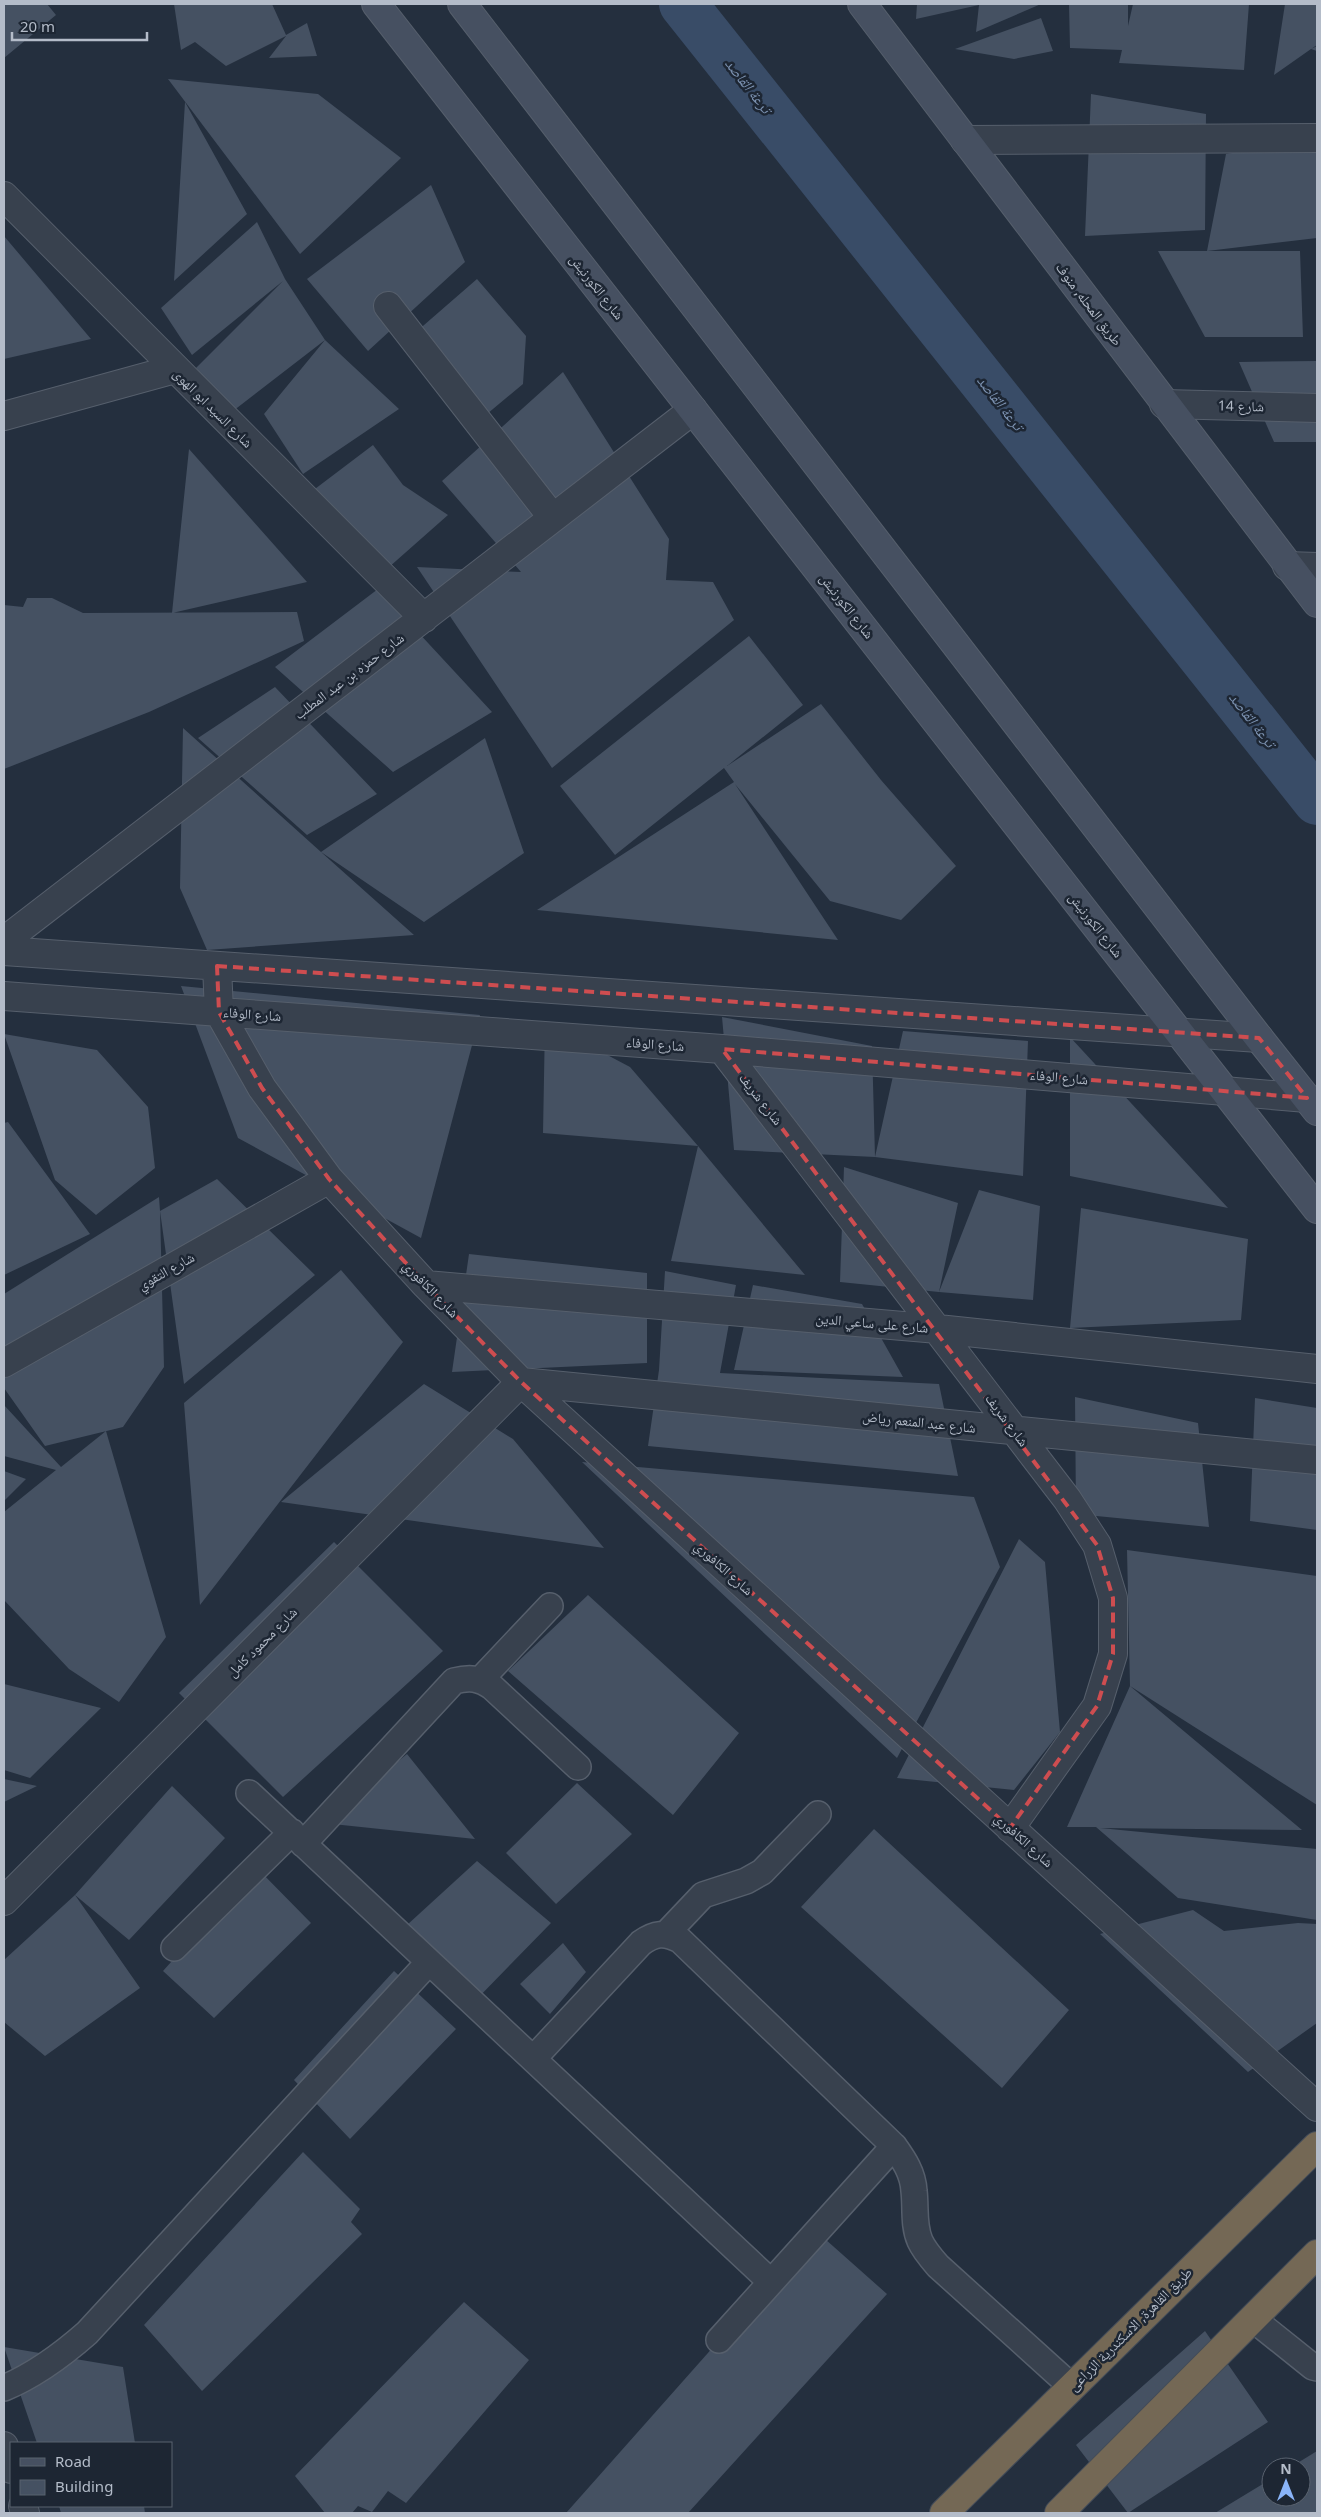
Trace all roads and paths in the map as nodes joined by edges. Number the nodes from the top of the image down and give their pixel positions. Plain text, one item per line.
1 (376, 4) edge
2 (462, 4) edge
3 (862, 4) edge
4 (1317, 138) edge
5 (965, 140) junction
6 (4, 196) edge
7 (388, 306) dead end
8 (175, 369) junction
9 (1164, 404) junction
10 (1317, 408) edge
11 (693, 410) junction
12 (4, 416) edge
13 (553, 518) junction
14 (1287, 566) junction
15 (1317, 567) edge
16 (1317, 603) edge
17 (424, 618) junction
18 (4, 941) edge
19 (4, 951) edge
20 (217, 966) junction
21 (4, 996) edge
22 (219, 1012) junction
23 (1180, 1033) junction
24 (1259, 1038) junction
25 (722, 1049) junction
26 (1222, 1090) junction
27 (1312, 1104) edge
28 (329, 1179) junction
29 (1317, 1209) edge
30 (426, 1285) junction
31 (938, 1329) junction
32 (4, 1363) edge
33 (1317, 1369) edge
34 (521, 1382) junction
35 (1016, 1432) junction
36 (1317, 1460) edge
37 (550, 1606) dead end
38 (481, 1679) junction
39 (578, 1767) dead end
40 (249, 1793) dead end
41 (818, 1814) dead end
42 (1010, 1828) junction
43 (298, 1838) junction
44 (4, 1901) edge
45 (667, 1933) junction
46 (174, 1948) dead end
47 (429, 1962) junction
48 (533, 2059) junction
49 (1317, 2107) edge
50 (894, 2146) junction
51 (1317, 2146) edge
52 (1317, 2254) edge
53 (771, 2282) junction
54 (1253, 2319) junction
55 (719, 2340) dead end
56 (1317, 2368) edge
57 (1072, 2387) junction
58 (4, 2388) edge
59 (4, 2446) edge
60 (10, 2466) edge
61 (1065, 2511) edge
62 (944, 2513) edge

1 - 11 main road, شارع الكورنيش
2 - 24 main road
3 - 5 main road, طريق المحله, منوف
4 - 5 street
5 - 9 main road, طريق المحله, منوف
6 - 8 street, شارع السيد ابو الهوى
7 - 13 street
8 - 12 street
8 - 17 street, شارع السيد ابو الهوى
9 - 10 street, شارع 14
9 - 14 main road, طريق المحله, منوف
11 - 13 street, شارع حمزه بن عبد المطلب
11 - 23 main road, شارع الكورنيش
13 - 17 street, شارع حمزه بن عبد المطلب
14 - 15 street
14 - 16 main road, طريق المحله, منوف
17 - 18 street, شارع حمزه بن عبد المطلب
19 - 20 street
20 - 22 street, شارع الكافوري
20 - 23 street
21 - 22 street, شارع الوفاء
22 - 25 street, شارع الوفاء
22 - 28 street, شارع الكافوري
23 - 24 street
23 - 26 main road, شارع الكورنيش
24 - 27 main road
25 - 26 street, شارع الوفاء
25 - 31 street, شارع شريف
26 - 27 street, شارع الوفاء
26 - 29 main road, شارع الكورنيش
28 - 30 street, شارع الكافوري
28 - 32 street, شارع التقوي
30 - 31 street, شارع على ساعي الدين
30 - 34 street, شارع الكافوري
31 - 33 street, شارع على ساعي الدين
31 - 35 street, شارع شريف
34 - 35 street, شارع عبد المنعم رياض
34 - 42 street, شارع الكافوري
34 - 44 street, شارع محمود كامل
35 - 36 street, شارع عبد المنعم رياض
35 - 42 street, شارع شريف
37 - 38 lane
38 - 39 lane
38 - 43 lane
40 - 43 lane
41 - 45 lane
42 - 49 street, شارع الكافوري
43 - 46 lane
43 - 47 lane
45 - 48 lane
45 - 50 lane
47 - 48 lane
47 - 58 lane
48 - 53 lane
50 - 53 lane
50 - 57 lane
51 - 57 highway, طريق القاهرة, الاسكندرية الزراعى
52 - 54 highway
53 - 55 lane
54 - 56 lane
54 - 61 highway
57 - 62 highway, طريق القاهرة, الاسكندرية الزراعى
59 - 60 street

